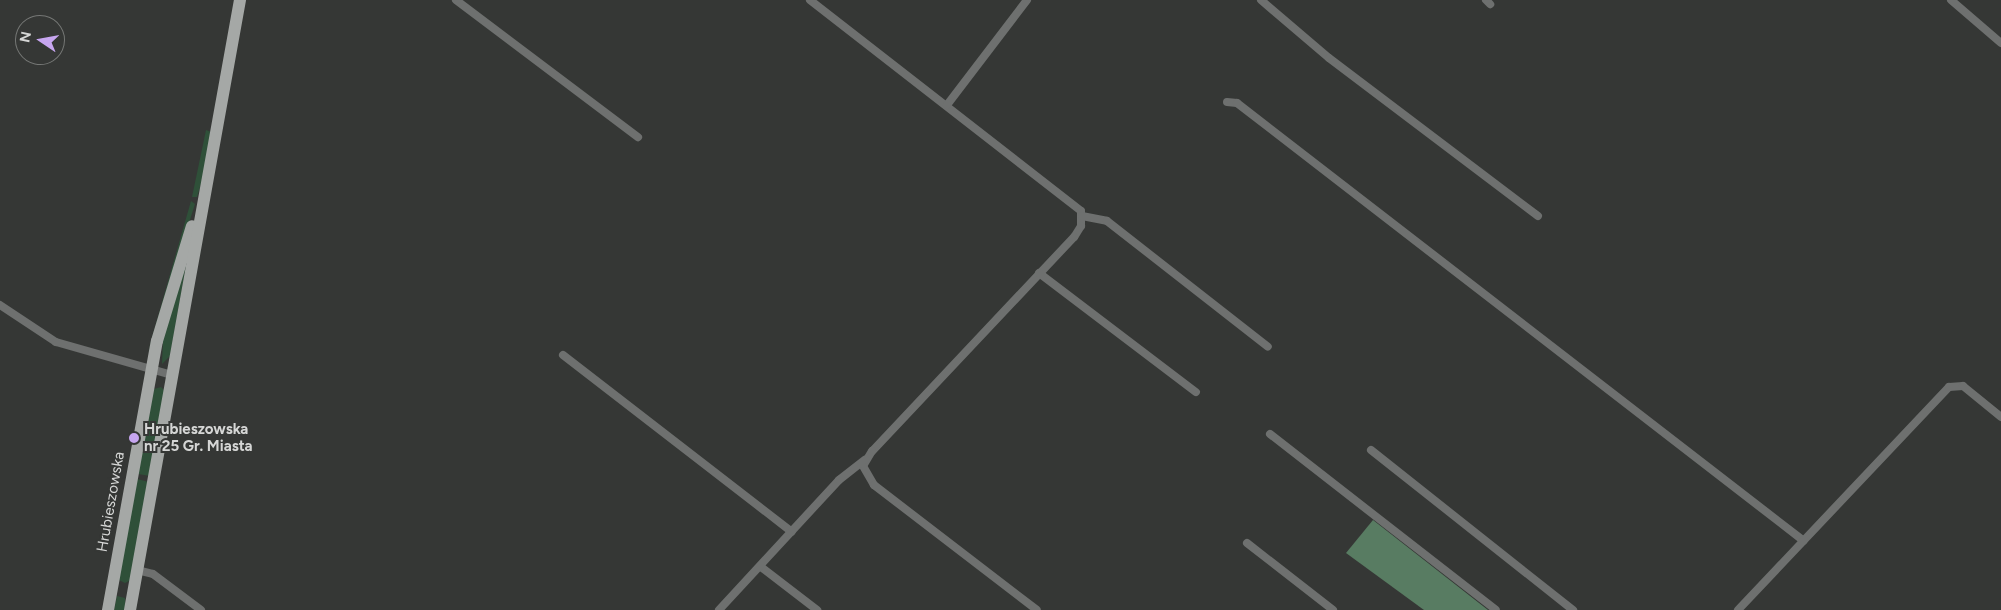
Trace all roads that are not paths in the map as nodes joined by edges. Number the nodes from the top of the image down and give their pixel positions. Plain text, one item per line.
1 (240, 0) edge
2 (456, 0) edge
3 (810, 0) edge
4 (1027, 0) edge
5 (1261, 0) edge
6 (1951, 0) edge
7 (2001, 43) edge
8 (1228, 102) dead end
9 (947, 105) junction
10 (638, 137) dead end
11 (208, 176) junction
12 (1082, 216) junction
13 (1538, 216) dead end
14 (1039, 273) junction
15 (0, 305) edge
16 (1268, 347) dead end
17 (563, 355) dead end
18 (152, 366) junction
19 (173, 370) junction
20 (1196, 392) dead end
21 (2001, 417) edge
22 (1270, 434) dead end
23 (1371, 450) dead end
24 (865, 460) junction
25 (792, 532) junction
26 (1804, 540) junction
27 (1247, 543) dead end
28 (761, 566) junction
29 (137, 570) junction
30 (108, 610) edge
31 (130, 610) edge
32 (201, 610) edge
33 (719, 610) edge
34 (817, 610) edge
35 (1036, 610) edge
36 (1334, 610) edge
37 (1496, 610) edge
38 (1573, 610) edge
39 (1738, 610) edge

1 - 11 main road
2 - 10 street
3 - 9 street
4 - 9 street
5 - 13 street
6 - 7 street
8 - 26 street
9 - 12 street
11 - 18 main road, Hrubieszowska
11 - 19 main road
12 - 14 street
12 - 16 street
14 - 20 street
14 - 24 street
15 - 18 street
17 - 25 street
18 - 19 street
18 - 30 main road, Hrubieszowska
19 - 29 main road
21 - 26 street
22 - 37 street
23 - 38 street
24 - 25 street
24 - 35 street
25 - 28 street
26 - 39 street
27 - 36 street
28 - 33 street
28 - 34 street
29 - 31 main road
29 - 32 street

